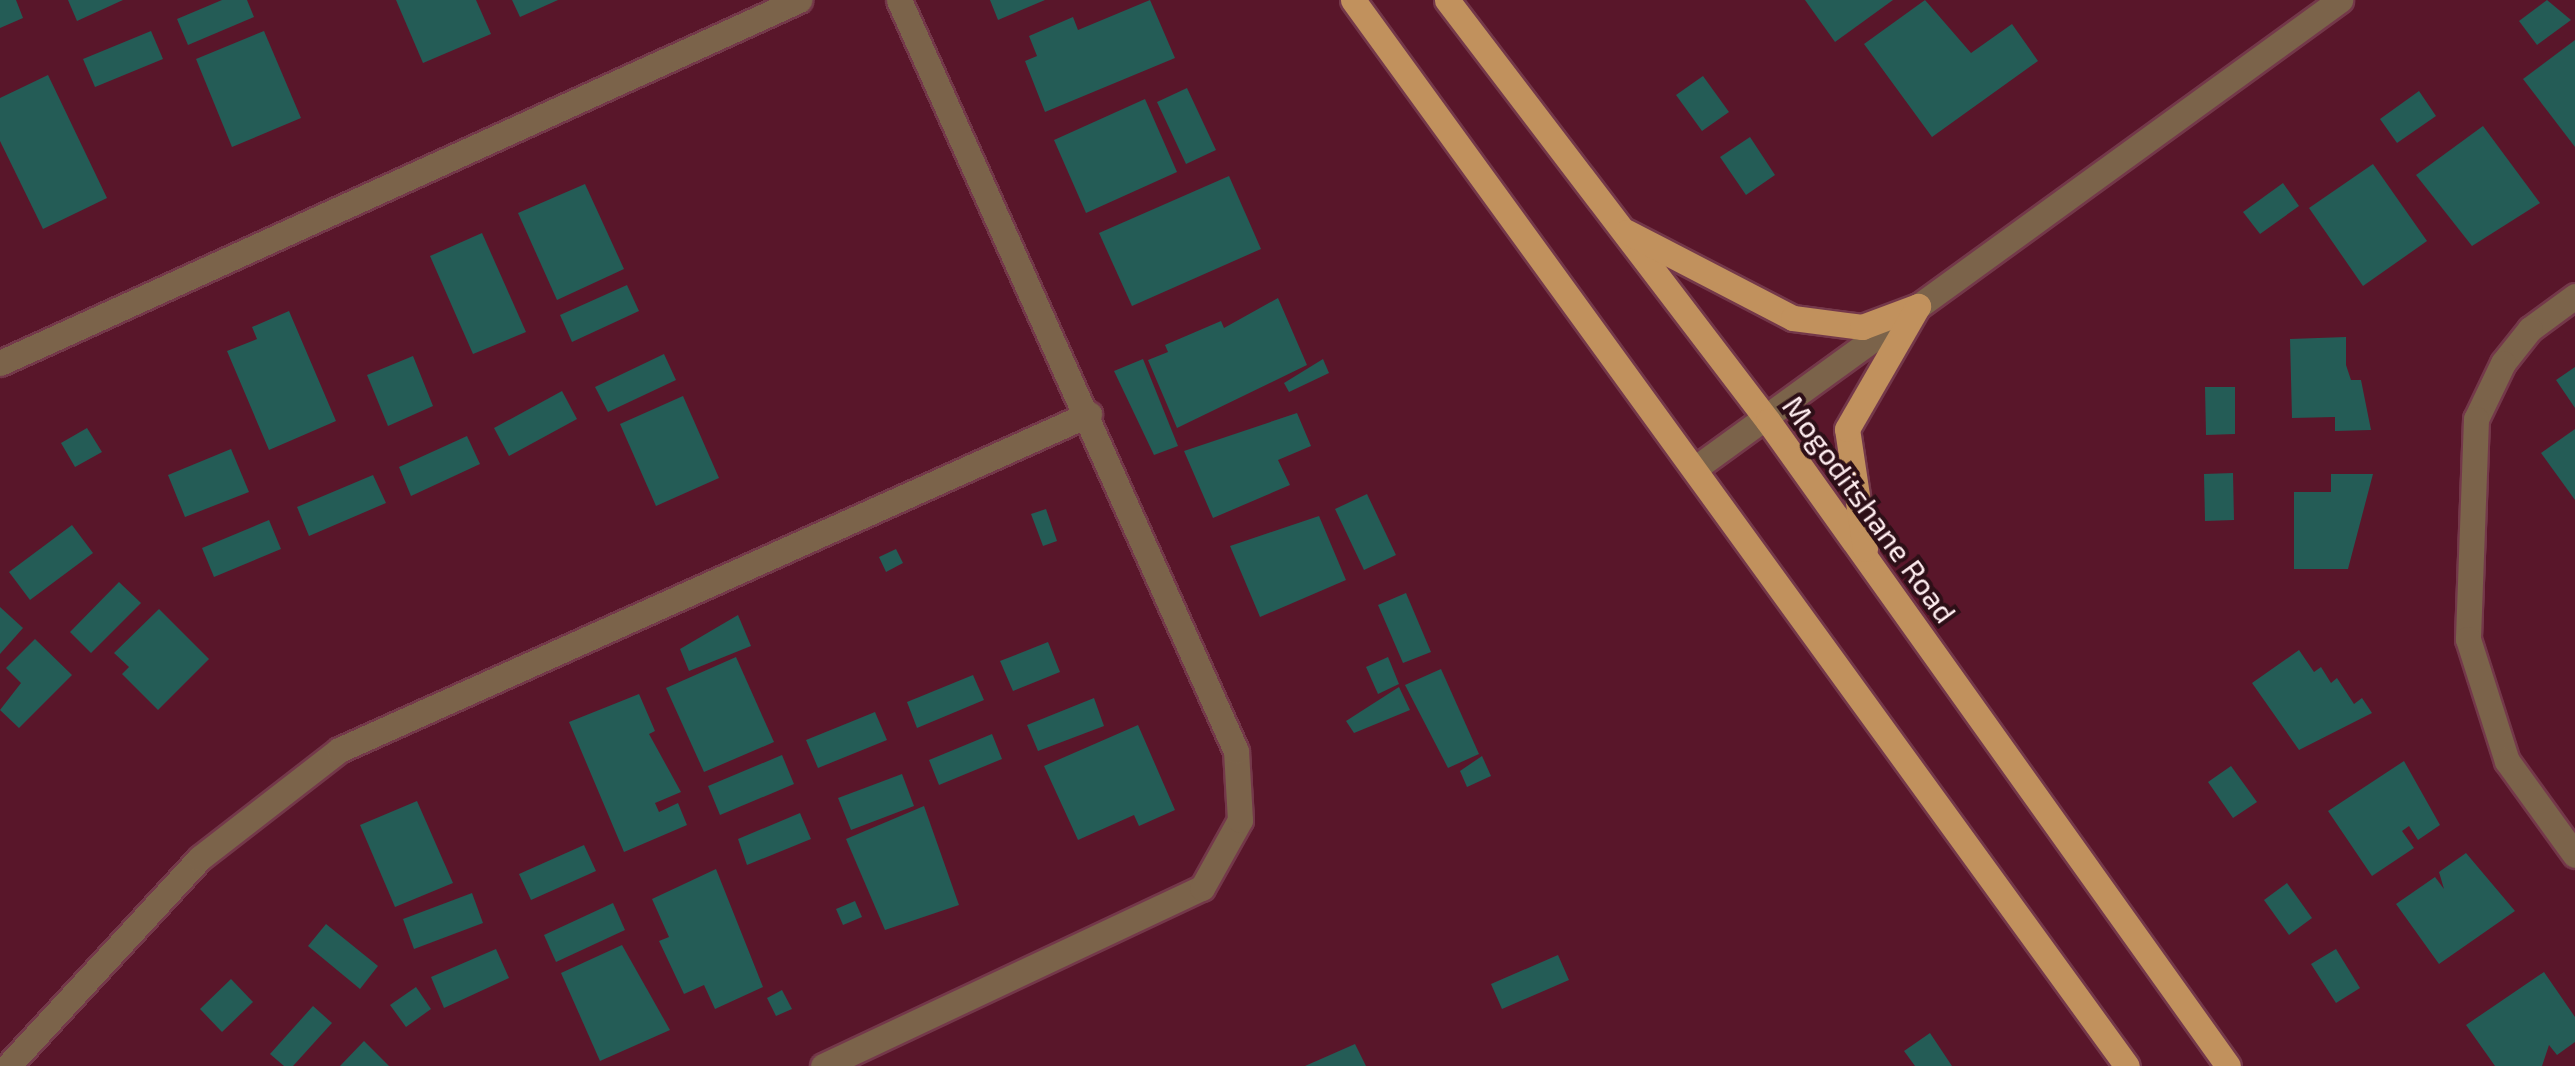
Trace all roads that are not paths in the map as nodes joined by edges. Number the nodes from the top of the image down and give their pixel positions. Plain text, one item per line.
1 (799, 0) edge
2 (899, 0) edge
3 (1353, 0) edge
4 (1447, 0) edge
5 (2340, 0) edge
6 (1618, 227) junction
7 (2575, 296) edge
8 (1918, 306) junction
9 (0, 363) edge
10 (1088, 414) junction
11 (1768, 421) junction
12 (1698, 467) junction
13 (1867, 561) junction
14 (2575, 855) edge
15 (8, 1066) edge
16 (823, 1066) edge
17 (2127, 1066) edge
18 (2228, 1066) edge

1 - 9 street
2 - 10 street
3 - 12 main road
4 - 6 main road, Mogoditshane Road
5 - 8 street
6 - 8 main road
6 - 11 main road, Mogoditshane Road
7 - 14 street
8 - 11 street
8 - 13 main road
10 - 15 street
10 - 16 street
11 - 12 street
11 - 13 main road, Mogoditshane Road
12 - 17 main road
13 - 18 main road, Mogoditshane Road

